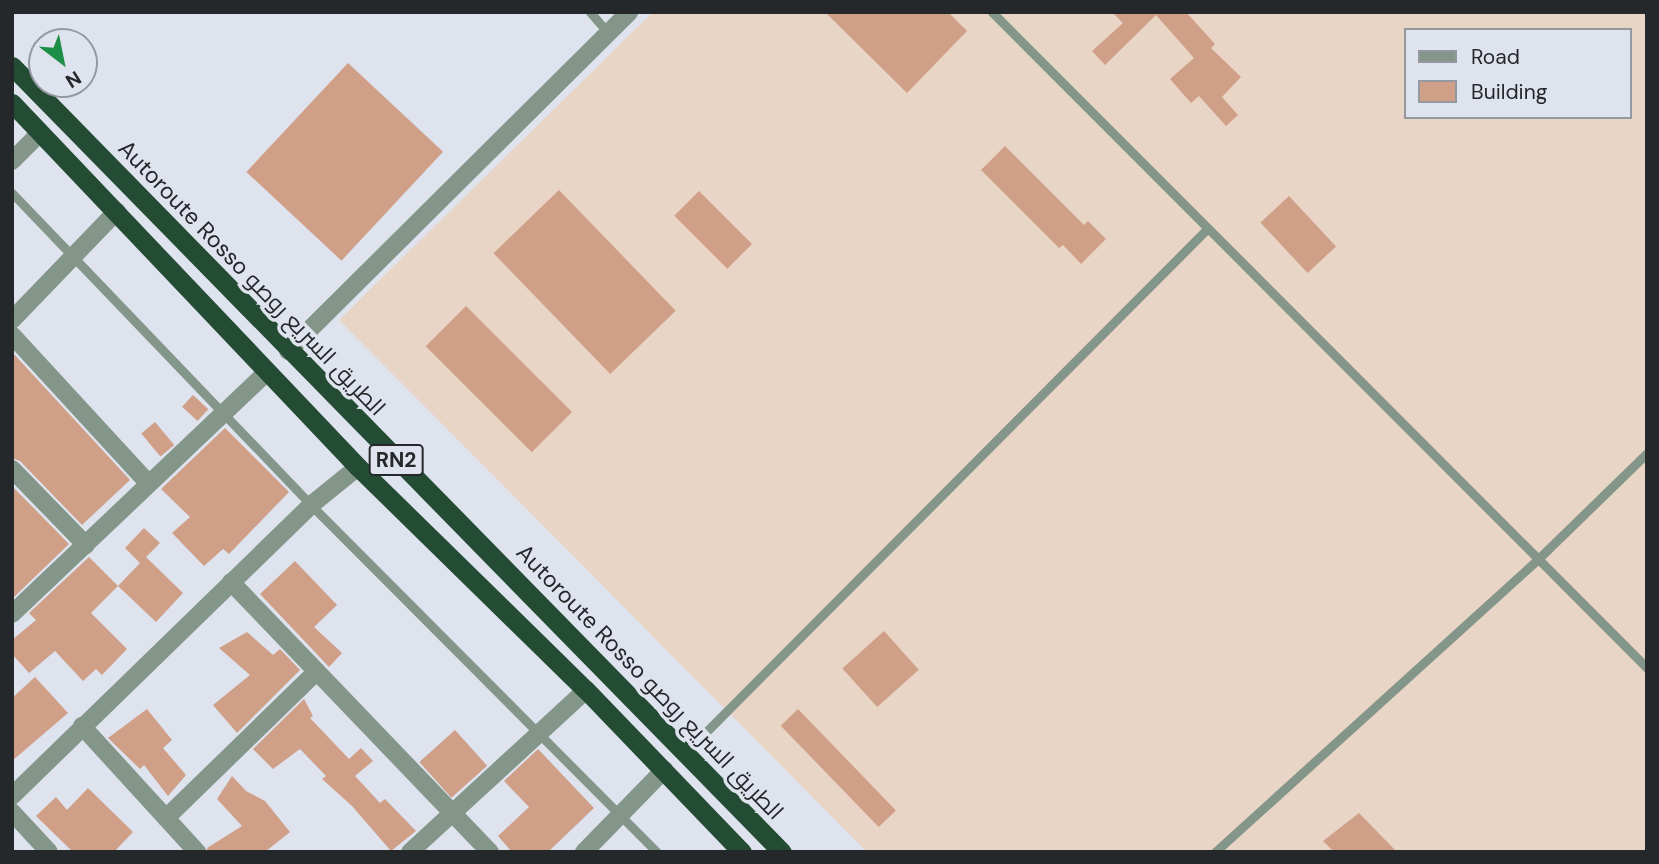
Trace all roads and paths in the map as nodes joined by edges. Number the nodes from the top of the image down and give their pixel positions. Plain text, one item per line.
1 (590, 12) edge
2 (629, 12) edge
3 (992, 12) edge
4 (608, 33) junction
5 (12, 66) edge
6 (12, 103) edge
7 (40, 133) junction
8 (12, 161) edge
9 (12, 193) edge
10 (117, 211) junction
11 (1207, 229) junction
12 (73, 256) junction
13 (12, 320) edge
14 (12, 335) edge
15 (288, 351) junction
16 (267, 372) junction
17 (223, 411) junction
18 (1647, 453) edge
19 (358, 467) junction
20 (12, 470) edge
21 (148, 483) junction
22 (311, 505) junction
23 (86, 545) junction
24 (1537, 560) junction
25 (231, 582) junction
26 (13, 611) edge
27 (1647, 668) edge
28 (316, 672) junction
29 (586, 690) junction
30 (82, 726) junction
31 (538, 733) junction
32 (686, 752) junction
33 (664, 770) junction
34 (12, 796) edge
35 (12, 812) edge
36 (452, 812) junction
37 (621, 816) junction
38 (166, 818) junction
39 (49, 852) edge
40 (197, 852) edge
41 (410, 852) edge
42 (490, 852) edge
43 (584, 852) edge
44 (657, 852) edge
45 (743, 852) edge
46 (782, 852) edge
47 (1215, 852) edge

1 - 4 lane
2 - 4 street
3 - 11 lane
4 - 15 street
5 - 15 highway, Autoroute Rosso الطريق السريع روصو / RN2
6 - 7 highway, RN2
7 - 8 street
7 - 10 highway, RN2
9 - 12 lane
10 - 12 street
10 - 16 highway, RN2
11 - 24 lane
11 - 32 lane
12 - 13 street
12 - 17 lane
14 - 21 street
15 - 32 highway, Autoroute Rosso الطريق السريع روصو / RN2
16 - 17 street
16 - 19 highway, RN2
17 - 21 street
17 - 22 lane
18 - 24 lane
19 - 22 street
19 - 29 highway, RN2
20 - 23 street
21 - 23 street
22 - 25 street
22 - 31 lane
23 - 26 street
24 - 27 lane
24 - 47 lane
25 - 28 street
25 - 30 street
28 - 36 street
28 - 38 street
29 - 31 street
29 - 33 highway, RN2
30 - 34 street
30 - 38 street
31 - 36 street
31 - 37 lane
32 - 46 highway, Autoroute Rosso الطريق السريع روصو / RN2
33 - 37 street
33 - 45 highway, RN2
35 - 39 street
36 - 41 street
36 - 42 street
37 - 43 street
37 - 44 lane
38 - 40 street

